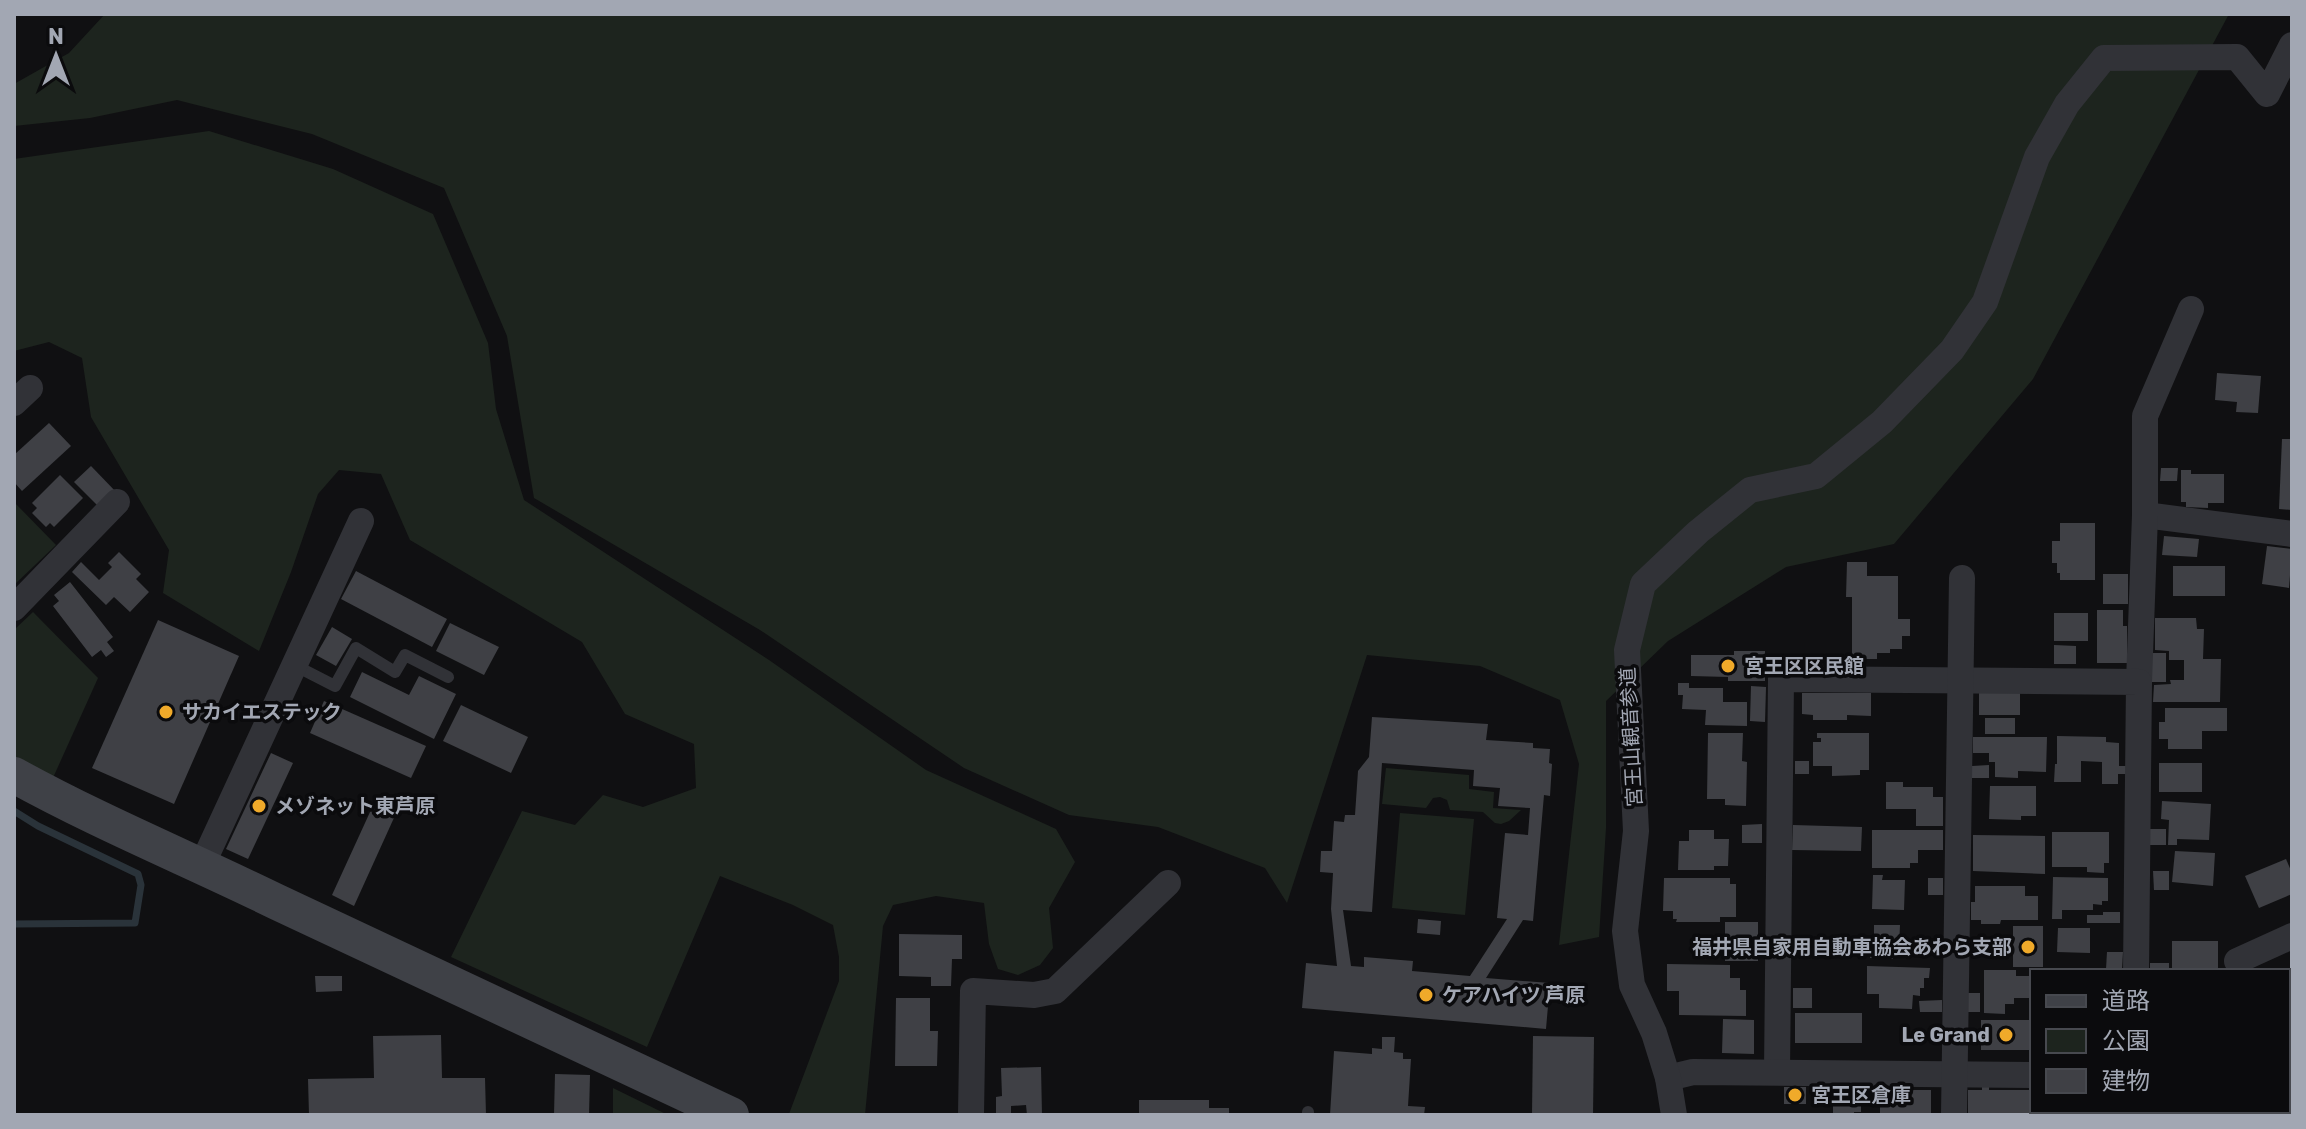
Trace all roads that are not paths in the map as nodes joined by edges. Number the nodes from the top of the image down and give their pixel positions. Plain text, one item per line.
1 (2292, 45) edge
2 (2191, 309) dead end
3 (117, 502) dead end
4 (2145, 515) junction
5 (361, 521) dead end
6 (2292, 534) edge
7 (1962, 578) dead end
8 (14, 608) edge
9 (294, 665) junction
10 (448, 677) dead end
11 (1961, 680) junction
12 (2139, 682) junction
13 (14, 775) edge
14 (202, 865) junction
15 (1168, 883) dead end
16 (2292, 936) edge
17 (2237, 961) dead end
18 (2136, 969) edge
19 (1777, 1072) junction
20 (1954, 1074) junction
21 (2030, 1075) edge
22 (1668, 1078) junction
23 (731, 1115) edge
24 (971, 1115) edge
25 (1674, 1115) edge
26 (1954, 1115) edge

1 - 22 street, 宮王山観音参道
2 - 4 street
3 - 8 street
4 - 6 street
4 - 12 street
5 - 9 street
7 - 11 street
9 - 10 lane
9 - 14 street
11 - 12 street
11 - 19 street
11 - 20 street
12 - 18 street
13 - 14 street
14 - 23 street
15 - 24 street
16 - 17 street
19 - 20 street
19 - 22 street
20 - 21 street
20 - 26 street
22 - 25 street, 宮王山観音参道

